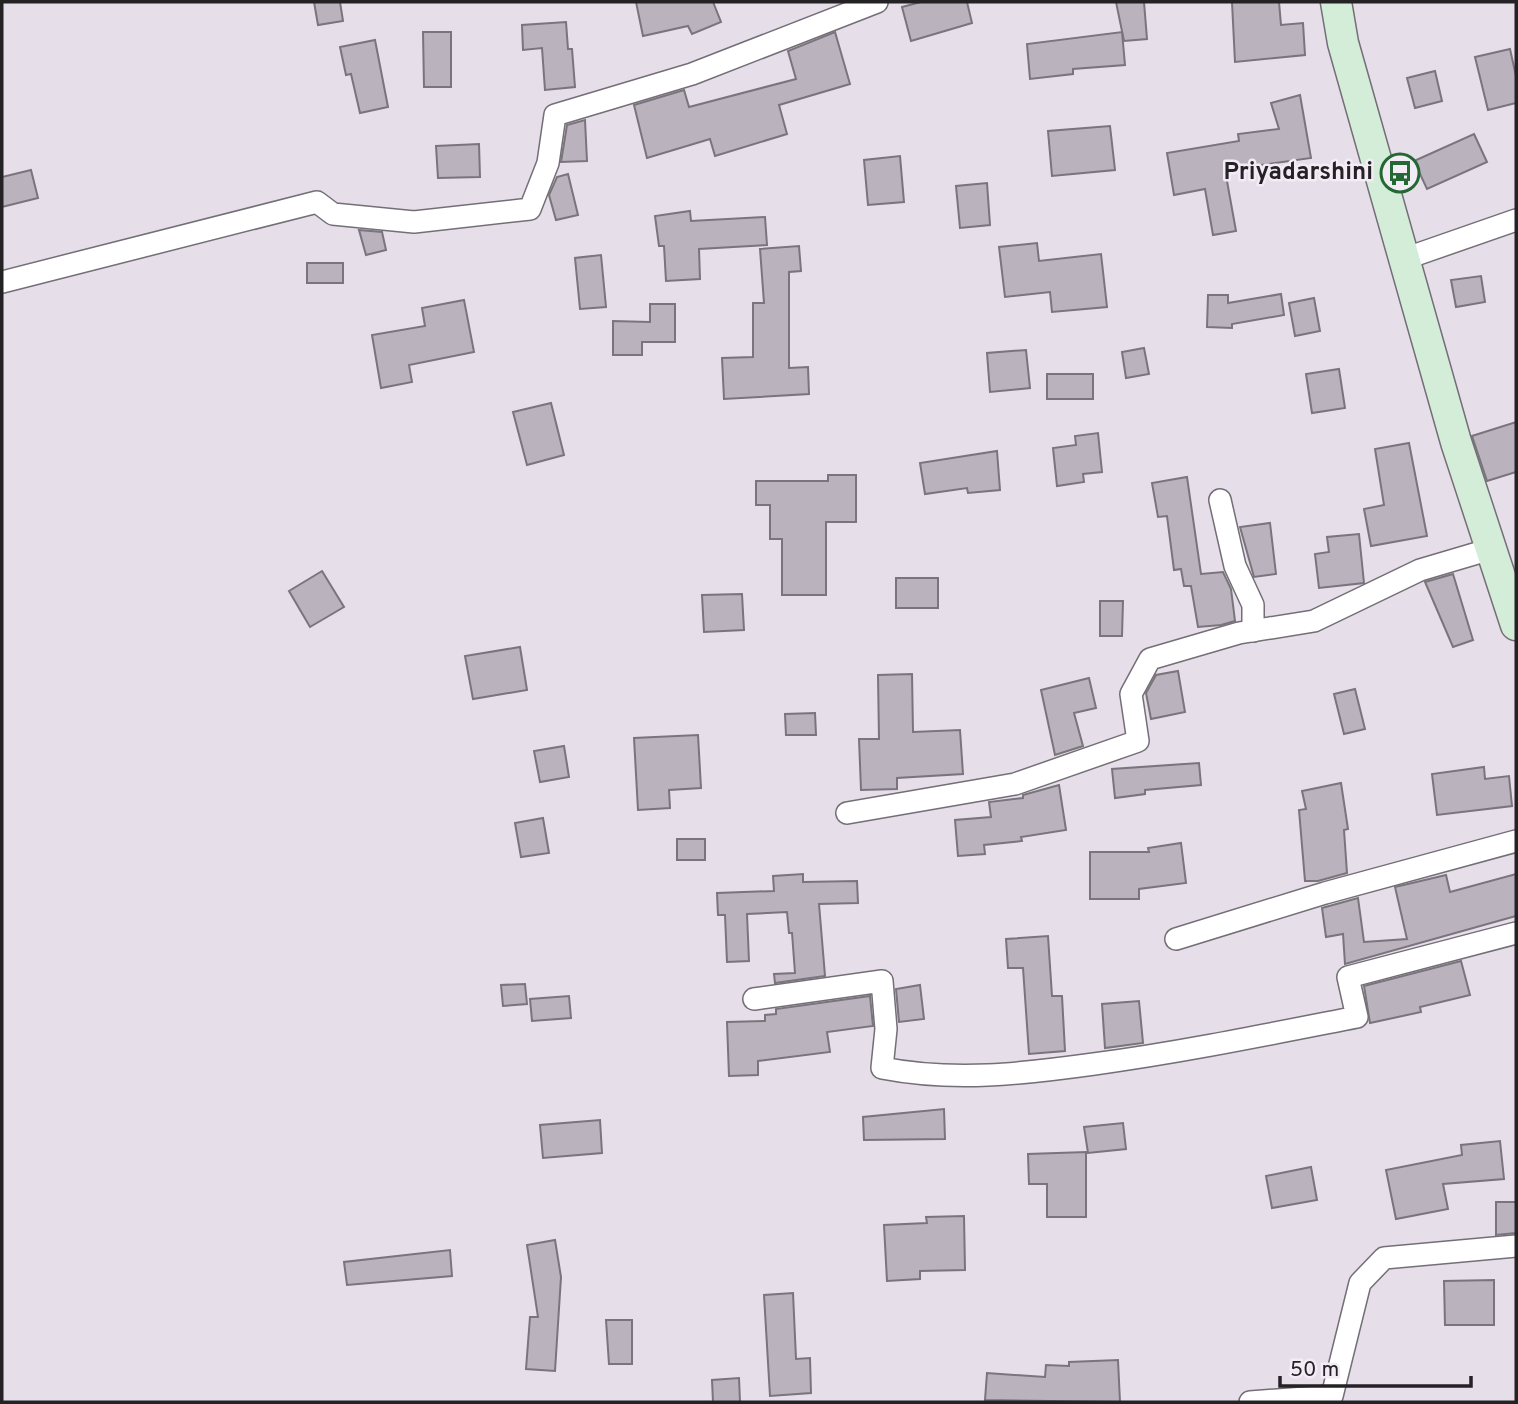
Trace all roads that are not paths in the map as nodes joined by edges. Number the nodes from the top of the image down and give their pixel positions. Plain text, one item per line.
1 (877, 2) edge
2 (1336, 2) edge
3 (1516, 220) edge
4 (1404, 258) junction
5 (2, 282) edge
6 (1220, 500) dead end
7 (1491, 549) junction
8 (1516, 625) edge
9 (1253, 631) junction
10 (847, 813) dead end
11 (1516, 841) edge
12 (1516, 933) edge
13 (1176, 939) dead end
14 (754, 999) dead end
15 (1516, 1246) edge
16 (1250, 1402) edge

1 - 5 street
2 - 4 main road
3 - 4 street
4 - 7 main road
6 - 9 street
7 - 8 main road
7 - 9 street
9 - 10 street
11 - 13 street
12 - 14 street
15 - 16 street

